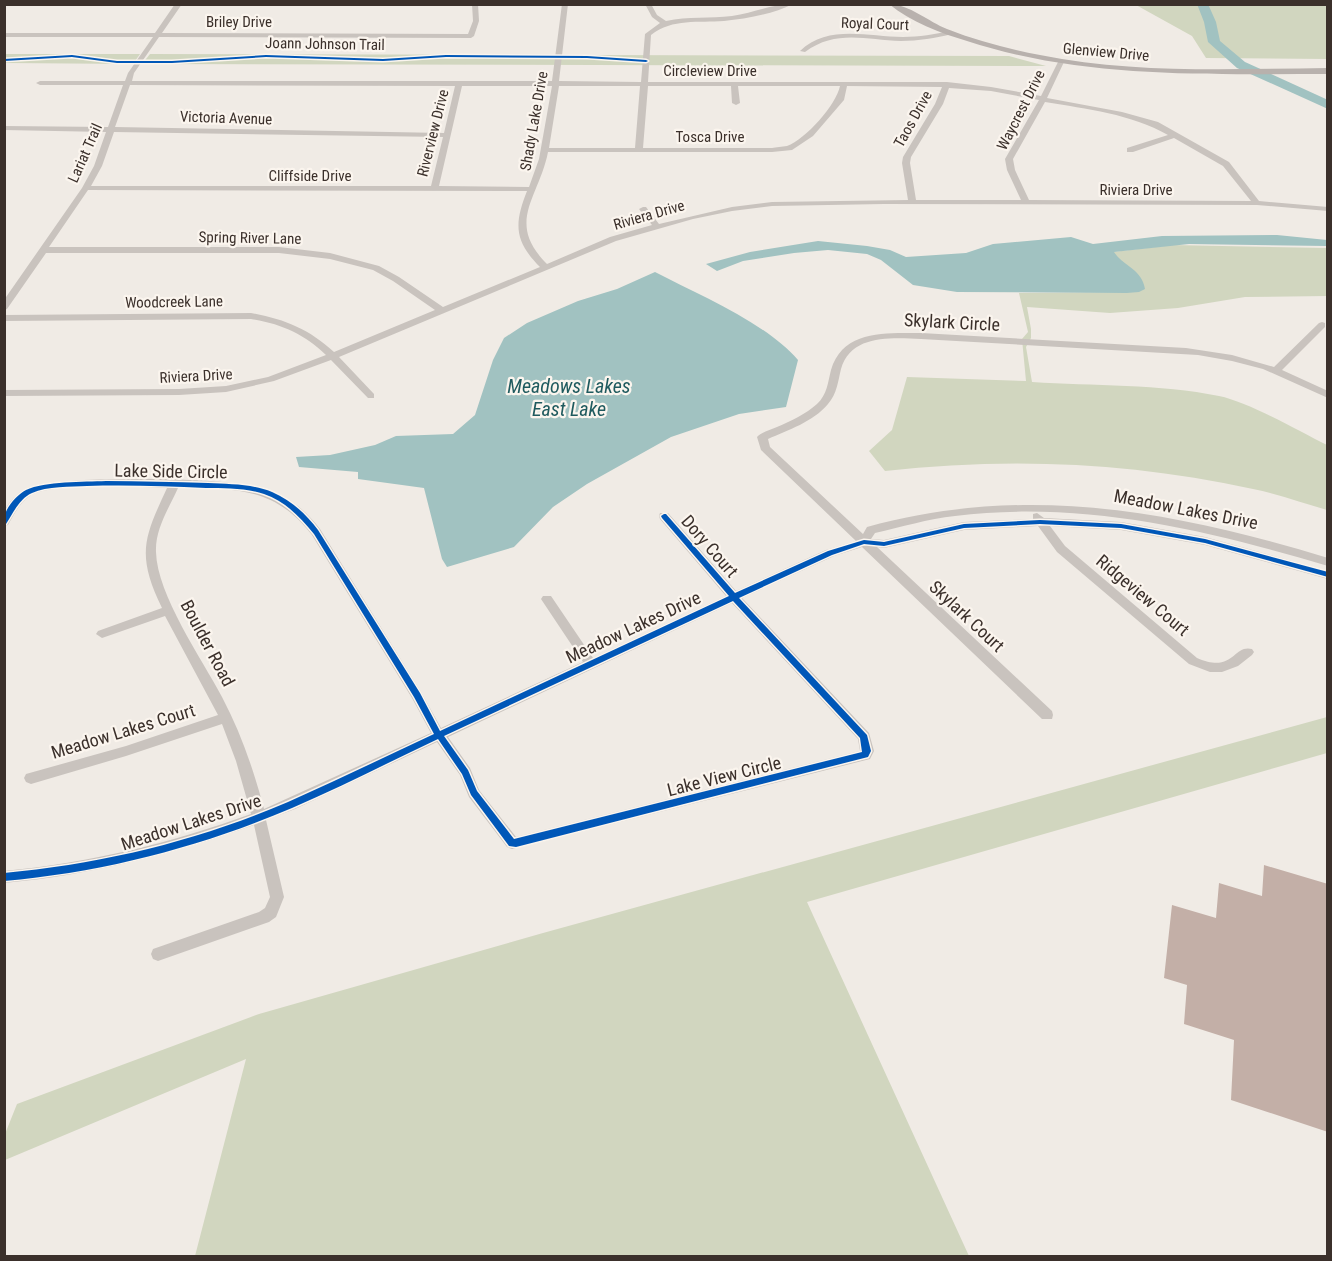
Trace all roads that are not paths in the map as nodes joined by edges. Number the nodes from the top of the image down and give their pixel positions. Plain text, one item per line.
1 (179, 4) edge
2 (475, 4) edge
3 (565, 4) edge
4 (648, 4) edge
5 (790, 4) edge
6 (893, 4) edge
7 (664, 23) junction
8 (950, 33) junction
9 (4, 34) edge
10 (157, 35) junction
11 (803, 51) dead end
12 (1060, 62) junction
13 (1328, 71) edge
14 (40, 83) dead end
15 (128, 83) junction
16 (459, 84) junction
17 (644, 84) junction
18 (734, 84) junction
19 (947, 84) junction
20 (556, 85) junction
21 (843, 85) junction
22 (1042, 99) junction
23 (736, 103) dead end
24 (4, 128) edge
25 (112, 128) junction
26 (447, 135) junction
27 (1175, 135) junction
28 (545, 150) junction
29 (639, 150) junction
30 (1130, 150) dead end
31 (86, 188) junction
32 (434, 189) junction
33 (533, 189) junction
34 (912, 202) junction
35 (1026, 203) junction
36 (1257, 203) junction
37 (643, 208) dead end
38 (1328, 209) edge
39 (657, 226) junction
40 (44, 250) junction
41 (544, 267) junction
42 (4, 307) edge
43 (441, 310) junction
44 (4, 318) edge
45 (1322, 325) dead end
46 (331, 357) junction
47 (1275, 371) junction
48 (4, 393) edge
49 (1328, 395) edge
50 (371, 396) dead end
51 (174, 485) junction
52 (1032, 509) junction
53 (664, 516) dead end
54 (4, 522) edge
55 (1040, 522) junction
56 (864, 542) junction
57 (1328, 562) edge
58 (1328, 575) edge
59 (734, 597) junction
60 (547, 599) dead end
61 (169, 610) junction
62 (102, 634) dead end
63 (1248, 652) dead end
64 (591, 664) junction
65 (1047, 715) dead end
66 (226, 718) junction
67 (440, 735) junction
68 (31, 778) dead end
69 (260, 817) junction
70 (4, 877) edge
71 (158, 954) dead end

1 - 10 street, Lariat Trail
2 - 10 street, Briley Drive
3 - 20 street, Shady Lake Drive
4 - 7 street
5 - 7 street
6 - 8 main road, Glenview Drive
7 - 17 street
8 - 11 street, Royal Court
8 - 12 main road, Glenview Drive
9 - 10 street, Briley Drive
10 - 15 street, Lariat Trail
12 - 13 main road, Glenview Drive
12 - 22 street, Waycrest Drive
14 - 15 street, Circleview Drive
15 - 16 street, Circleview Drive
15 - 25 street, Lariat Trail
16 - 20 street, Circleview Drive
16 - 26 street, Riverview Drive
17 - 18 street, Circleview Drive
17 - 20 street, Circleview Drive
17 - 29 street
18 - 21 street, Circleview Drive
18 - 23 street
19 - 21 street, Circleview Drive
19 - 22 street, Circleview Drive
19 - 34 street, Taos Drive
20 - 28 street, Shady Lake Drive
21 - 29 street, Tosca Drive
22 - 27 street, Circleview Drive
22 - 35 street, Waycrest Drive
24 - 25 street, Victoria Avenue
25 - 26 street, Victoria Avenue
25 - 31 street, Lariat Trail
26 - 32 street, Riverview Drive
27 - 30 street
27 - 36 street, Circleview Drive
28 - 29 street, Tosca Drive
28 - 33 street, Shady Lake Drive
31 - 32 street, Cliffside Drive
31 - 40 street, Lariat Trail
32 - 33 street, Cliffside Drive
33 - 41 street, Shady Lake Drive
34 - 35 street, Riviera Drive
34 - 39 street, Riviera Drive
35 - 36 street, Riviera Drive
36 - 38 street, Riviera Drive
37 - 39 street
39 - 41 street, Riviera Drive
40 - 42 street, Lariat Trail
40 - 43 street, Spring River Lane
41 - 43 street, Riviera Drive
43 - 46 street, Riviera Drive
44 - 46 street, Woodcreek Lane
45 - 47 street
46 - 48 street, Riviera Drive
46 - 50 street, Woodcreek Lane
47 - 49 street, Skylark Circle
47 - 56 street, Skylark Circle
51 - 54 street, Lake Side Circle
51 - 61 street, Boulder Road
51 - 67 street, Lake Side Circle
52 - 55 street, Ridgeview Court
52 - 56 street, Meadow Lakes Drive
52 - 57 street, Meadow Lakes Drive
53 - 59 street, Dory Court
55 - 56 street, Meadow Lakes Drive
55 - 58 street, Meadow Lakes Drive
55 - 63 street, Ridgeview Court
56 - 59 street, Meadow Lakes Drive
56 - 65 street, Skylark Court
59 - 64 street, Meadow Lakes Drive
59 - 67 street, Lake View Circle
60 - 64 street
61 - 62 street
61 - 66 street, Boulder Road
64 - 67 street, Meadow Lakes Drive
66 - 68 street, Meadow Lakes Court
66 - 69 street, Boulder Road
67 - 69 street, Meadow Lakes Drive
69 - 70 street, Meadow Lakes Drive
69 - 71 street, Boulder Road

